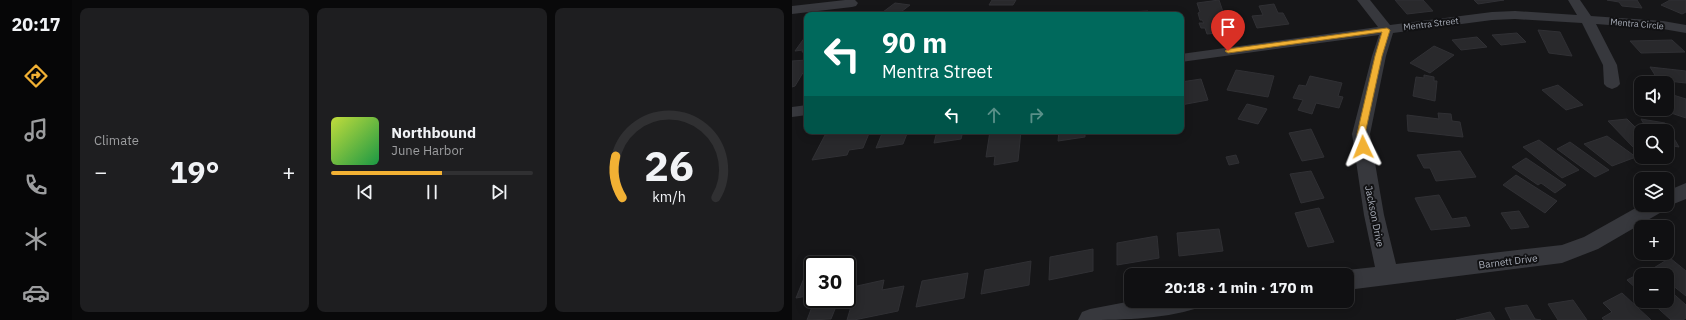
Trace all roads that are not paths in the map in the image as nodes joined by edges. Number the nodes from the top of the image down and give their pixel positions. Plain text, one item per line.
1 (795, 0) edge
2 (1363, 0) edge
3 (1574, 0) edge
4 (792, 4) edge
5 (852, 4) dead end
6 (792, 10) edge
7 (1587, 20) junction
8 (1686, 22) edge
9 (1663, 25) junction
10 (1686, 29) edge
11 (1387, 30) junction
12 (1184, 58) edge
13 (1612, 84) dead end
14 (804, 110) edge
15 (792, 112) edge
16 (1686, 190) edge
17 (1674, 196) edge
18 (1646, 212) edge
19 (1388, 275) junction
20 (1354, 279) edge
21 (1153, 308) edge
22 (1090, 320) edge

1 - 4 street
2 - 11 street
3 - 7 street
5 - 6 street
7 - 9 street, Mentra Circle
7 - 11 street, Mentra Street
7 - 13 street
8 - 9 street
9 - 10 street, Mentra Circle
11 - 12 street, Mentra Street
11 - 19 street, Jackson Drive
14 - 15 street
16 - 17 street
18 - 19 street, Barnett Drive
19 - 20 street, Barnett Drive
21 - 22 street

